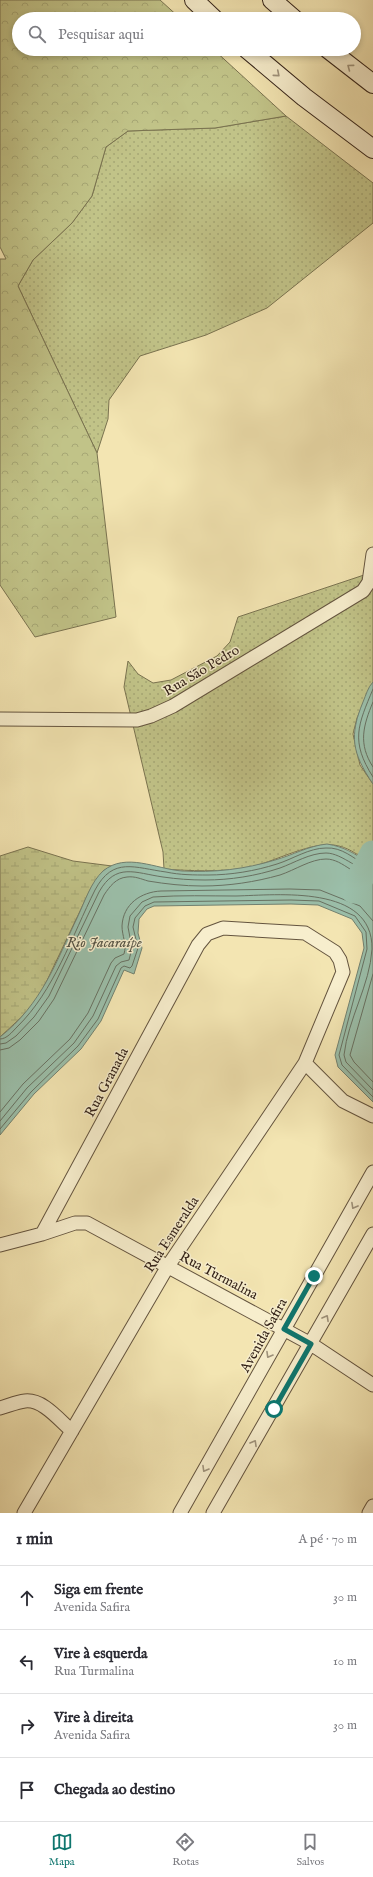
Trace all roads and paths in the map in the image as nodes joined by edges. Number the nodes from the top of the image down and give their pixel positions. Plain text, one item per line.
1 (194, 0) edge
2 (272, 0) edge
3 (207, 12) edge
4 (286, 12) edge
5 (255, 56) edge
6 (337, 56) edge
7 (373, 84) edge
8 (373, 149) edge
9 (373, 554) edge
10 (0, 718) edge
11 (343, 972) joint
12 (305, 1063) junction
13 (373, 1116) edge
14 (373, 1172) edge
15 (42, 1234) junction
16 (373, 1234) edge
17 (0, 1245) edge
18 (168, 1266) junction
19 (284, 1329) junction
20 (311, 1344) junction
21 (373, 1385) edge
22 (0, 1408) edge
23 (72, 1431) junction
24 (373, 1506) edge
25 (24, 1513) edge
26 (180, 1513) edge
27 (213, 1513) edge
28 (369, 1513) edge

1 - 3 main road
2 - 4 main road
5 -> 8 main road
7 -> 6 main road
9 - 10 street, Rua São Pedro
11 - 12 street, Rua Esmeralda
11 - 15 street, Rua Granada
12 - 13 street
12 - 18 street, Rua Esmeralda
14 -> 19 street, Avenida Safira
15 - 17 street
15 - 18 street, Rua Turmalina
20 -> 16 street
18 - 19 street, Rua Turmalina
18 - 23 street, Rua Esmeralda
19 - 20 street, Rua Turmalina
19 -> 26 street, Avenida Safira
20 - 21 street, Rua Turmalina
27 -> 20 street
22 - 23 street
23 - 25 street, Rua Esmeralda
24 - 28 street

